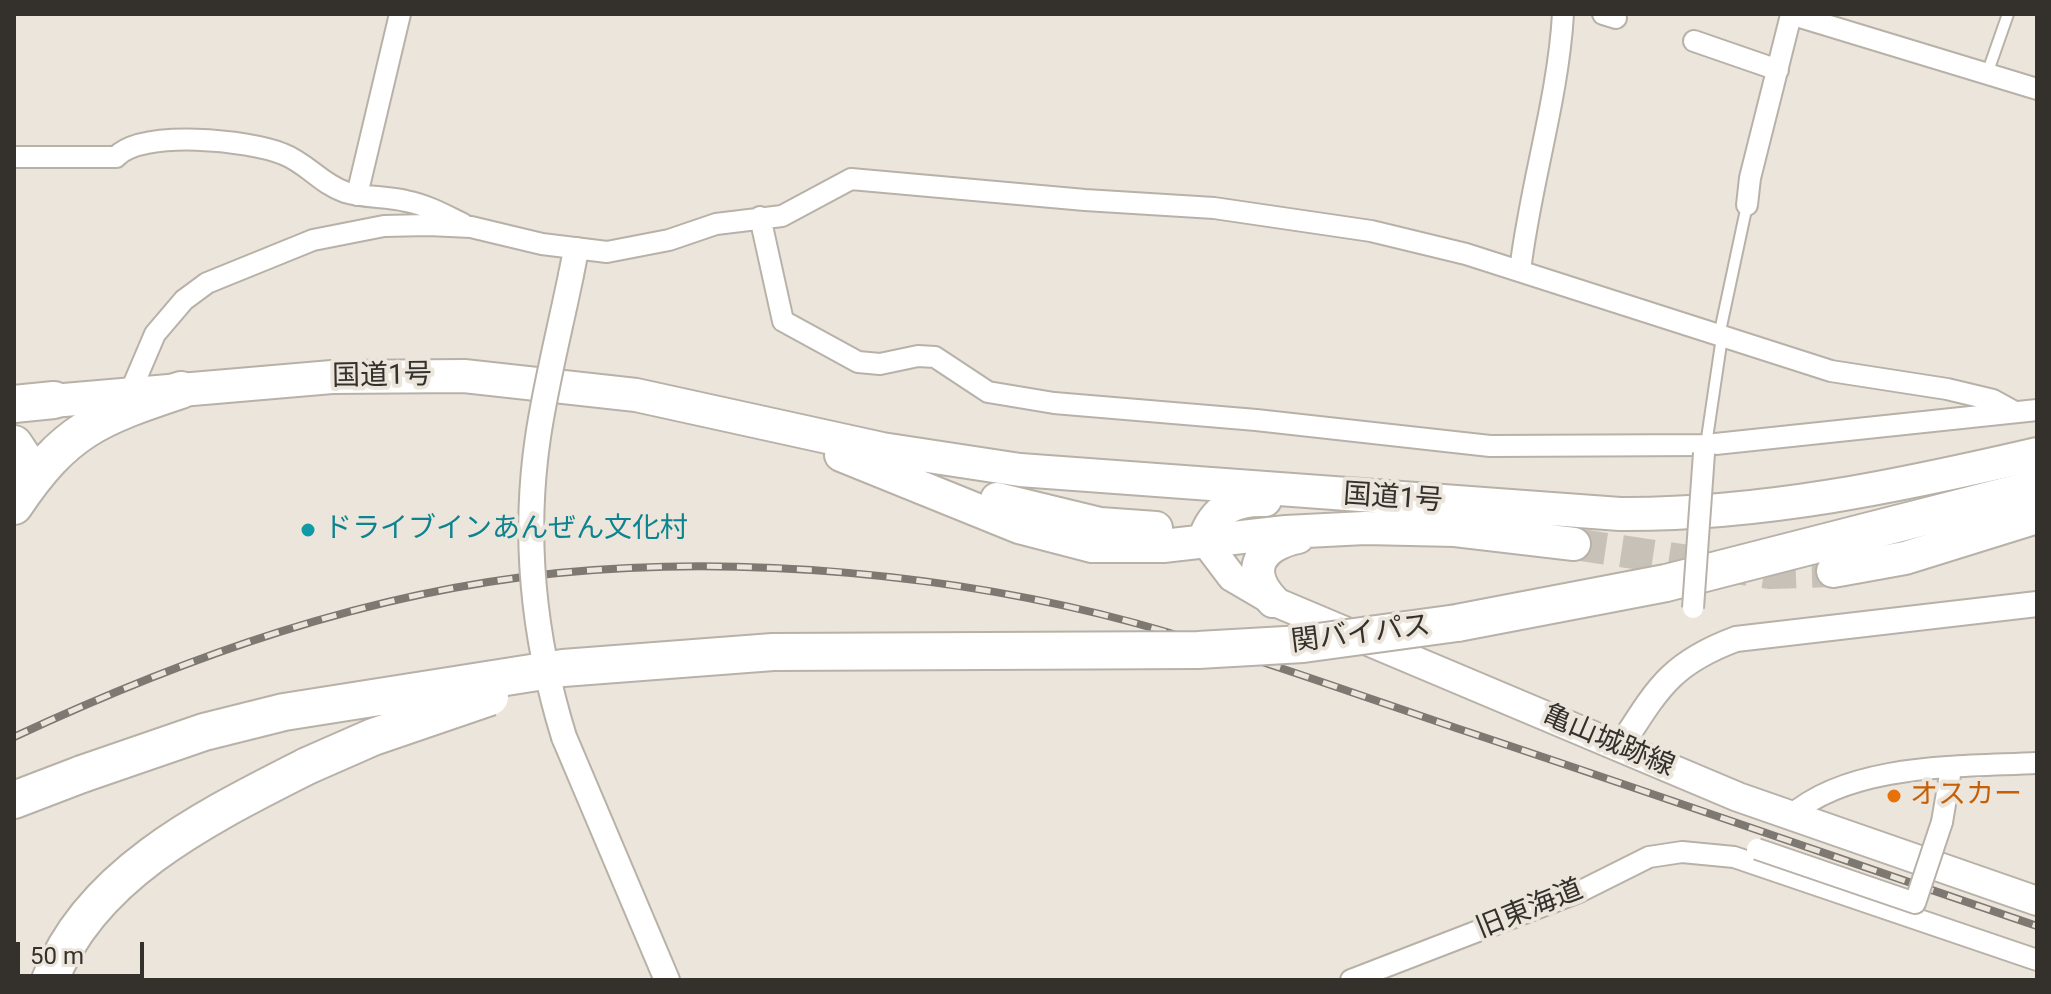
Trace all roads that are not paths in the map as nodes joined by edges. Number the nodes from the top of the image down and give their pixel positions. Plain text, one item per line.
1 (400, 14) edge
2 (1563, 14) edge
3 (1791, 14) edge
4 (2008, 14) edge
5 (1694, 41) dead end
6 (1778, 70) junction
7 (1987, 74) junction
8 (2037, 89) edge
9 (14, 157) edge
10 (357, 195) junction
11 (1747, 205) joint
12 (760, 217) junction
13 (471, 227) junction
14 (576, 250) junction
15 (1520, 271) junction
16 (1720, 336) junction
17 (181, 390) junction
18 (129, 395) junction
19 (54, 400) joint
20 (14, 405) edge
21 (2037, 410) edge
22 (2013, 411) junction
23 (748, 421) junction
24 (824, 436) junction
25 (14, 444) edge
26 (1705, 449) junction
27 (2037, 454) edge
28 (2037, 487) edge
29 (21, 495) edge
30 (1488, 507) junction
31 (2037, 517) edge
32 (1416, 528) junction
33 (1204, 540) junction
34 (1574, 544) tunnel mouth
35 (1833, 571) tunnel mouth
36 (1273, 601) junction
37 (2037, 604) edge
38 (1693, 608) dead end
39 (711, 655) junction
40 (1620, 747) junction
41 (2037, 763) edge
42 (1951, 769) junction
43 (14, 800) edge
44 (1790, 816) junction
45 (1710, 853) junction
46 (2037, 901) edge
47 (2037, 960) edge
48 (50, 980) edge
49 (667, 980) edge
50 (1351, 980) edge

1 - 10 street
2 - 15 street
3 - 6 street
3 - 7 street
4 - 7 lane
5 - 6 street
6 - 11 street
7 - 8 street
9 - 10 street
10 - 13 street
11 - 16 lane
12 - 14 street
12 - 15 street
12 - 26 street
13 - 14 street
13 - 18 street
14 - 49 street, bridge
15 - 16 street
16 - 22 street
16 - 26 lane
17 - 18 highway, 国道1号
17 - 23 highway, 国道1号
17 - 29 highway
18 - 19 highway, 国道1号
19 - 20 highway
21 - 22 street
22 - 26 street
23 - 24 highway, 国道1号
23 - 33 highway, 国道1号
24 - 30 highway, 国道1号
24 - 33 highway
25 - 29 highway
26 - 38 street, bridge
27 - 30 highway, 国道1号
28 - 39 highway, 関バイパス, bridge
30 - 33 highway
31 - 35 highway
32 - 33 highway, 国道1号
32 - 34 highway, 国道1号
32 - 36 highway
33 - 36 main road, 亀山城跡線
36 - 40 main road, 亀山城跡線
37 - 40 street
39 - 43 highway, bridge
39 - 48 highway, bridge
40 - 44 main road, 亀山城跡線
41 - 42 street
42 - 44 street
42 - 45 street, 旧東海道, bridge
44 - 46 main road, 亀山城跡線
45 - 47 street
45 - 50 street, 旧東海道

